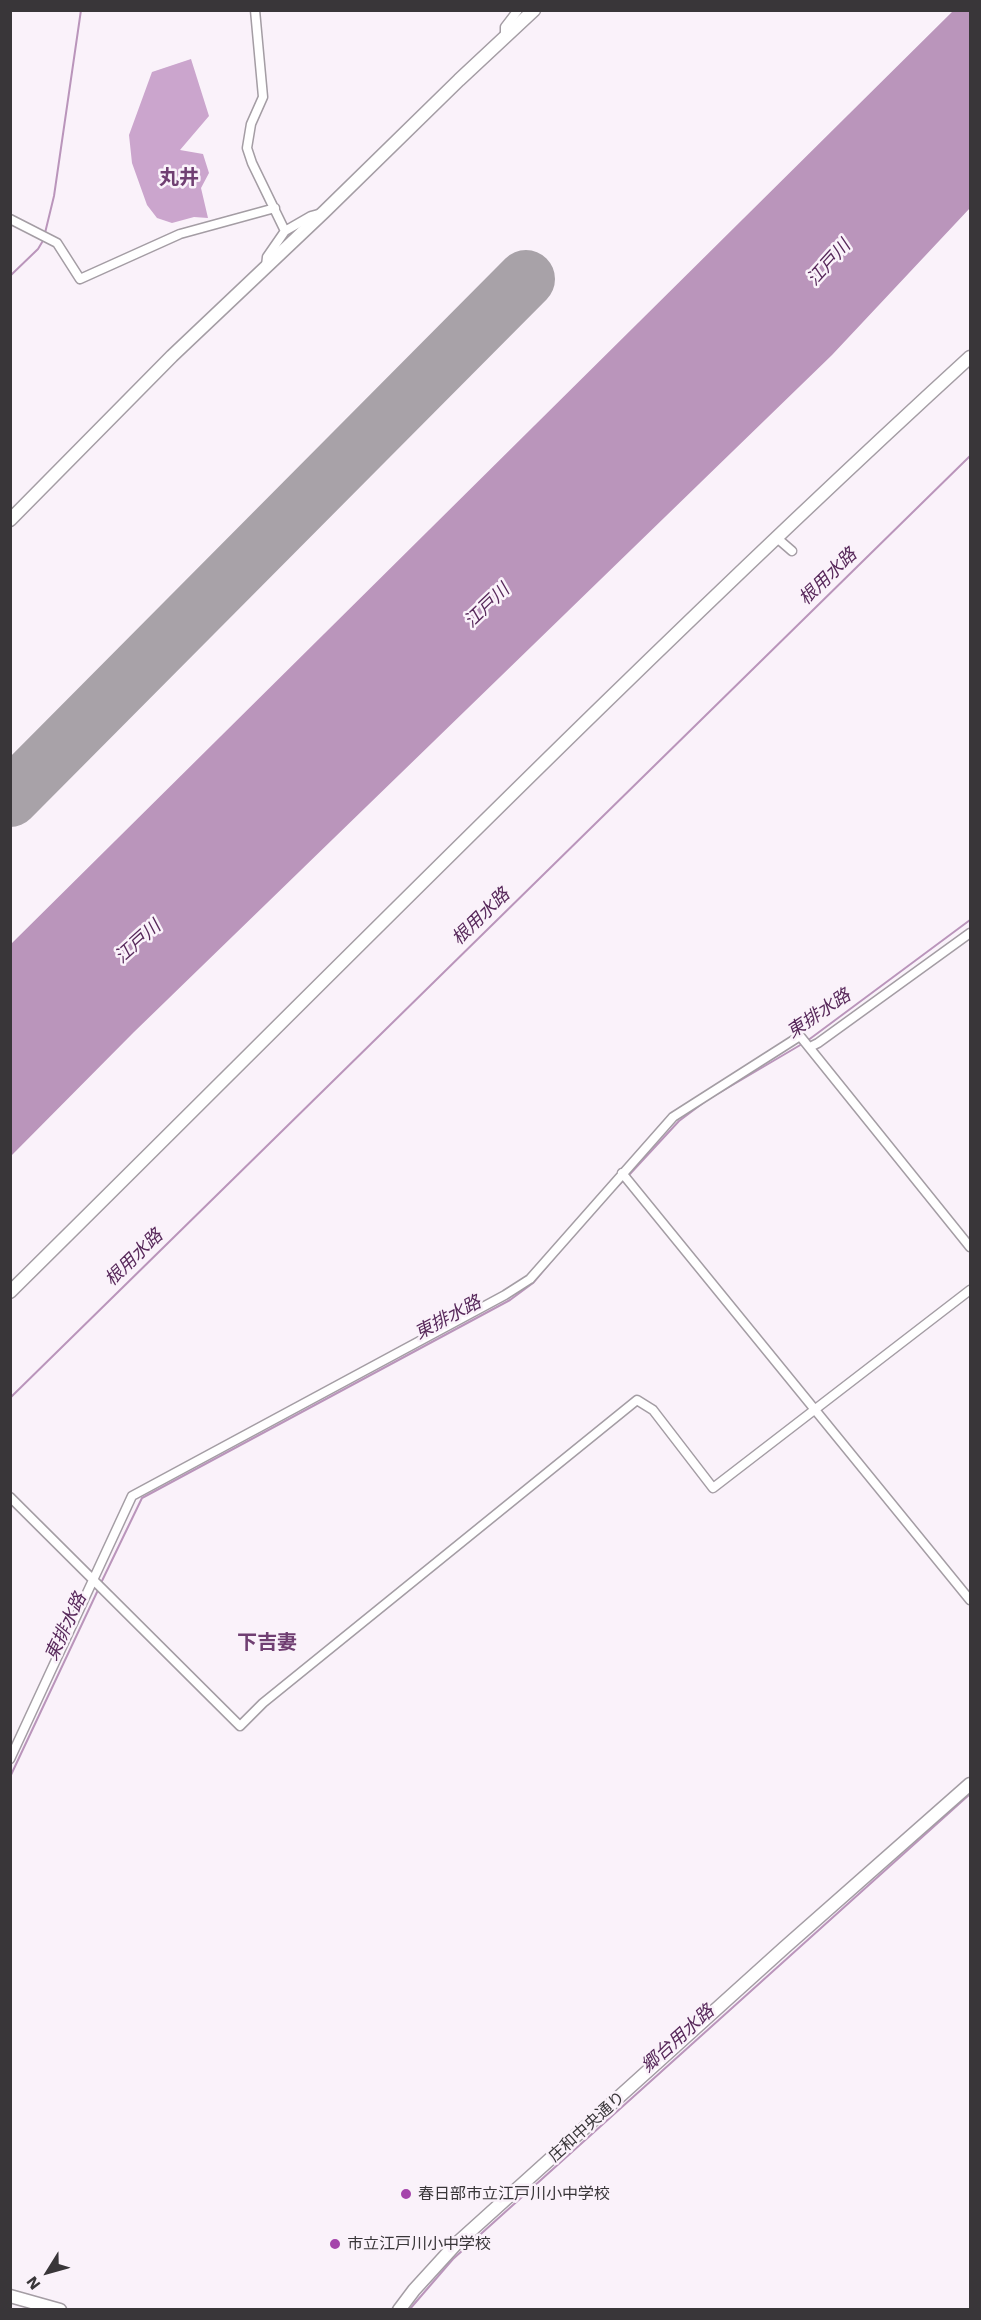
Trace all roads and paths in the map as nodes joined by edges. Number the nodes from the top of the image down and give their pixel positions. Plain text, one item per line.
1 (255, 10) edge
2 (518, 10) edge
3 (534, 10) edge
4 (506, 36) junction
5 (275, 208) junction
6 (324, 212) junction
7 (10, 219) edge
8 (285, 231) junction
9 (266, 267) junction
10 (970, 357) edge
11 (10, 520) edge
12 (777, 538) junction
13 (792, 551) dead end
14 (970, 933) edge
15 (807, 1043) junction
16 (622, 1173) junction
17 (970, 1246) edge
18 (970, 1290) edge
19 (10, 1292) edge
20 (814, 1410) junction
21 (10, 1497) edge
22 (94, 1580) junction
23 (970, 1600) edge
24 (10, 1759) edge
25 (970, 1784) edge
26 (10, 2296) edge
27 (60, 2310) edge
28 (399, 2310) edge

1 - 5 street
2 - 4 street
3 - 4 street
4 - 6 street
5 - 7 street
5 - 8 street
6 - 8 street
6 - 9 street
8 - 9 street
9 - 11 street
10 - 12 street
12 - 13 street
12 - 19 street
14 - 15 street
15 - 16 street
15 - 17 street
16 - 20 street
16 - 22 street
18 - 20 street
20 - 22 street
20 - 23 street
21 - 22 street
22 - 24 street
25 - 28 street, 庄和中央通り
26 - 27 street

